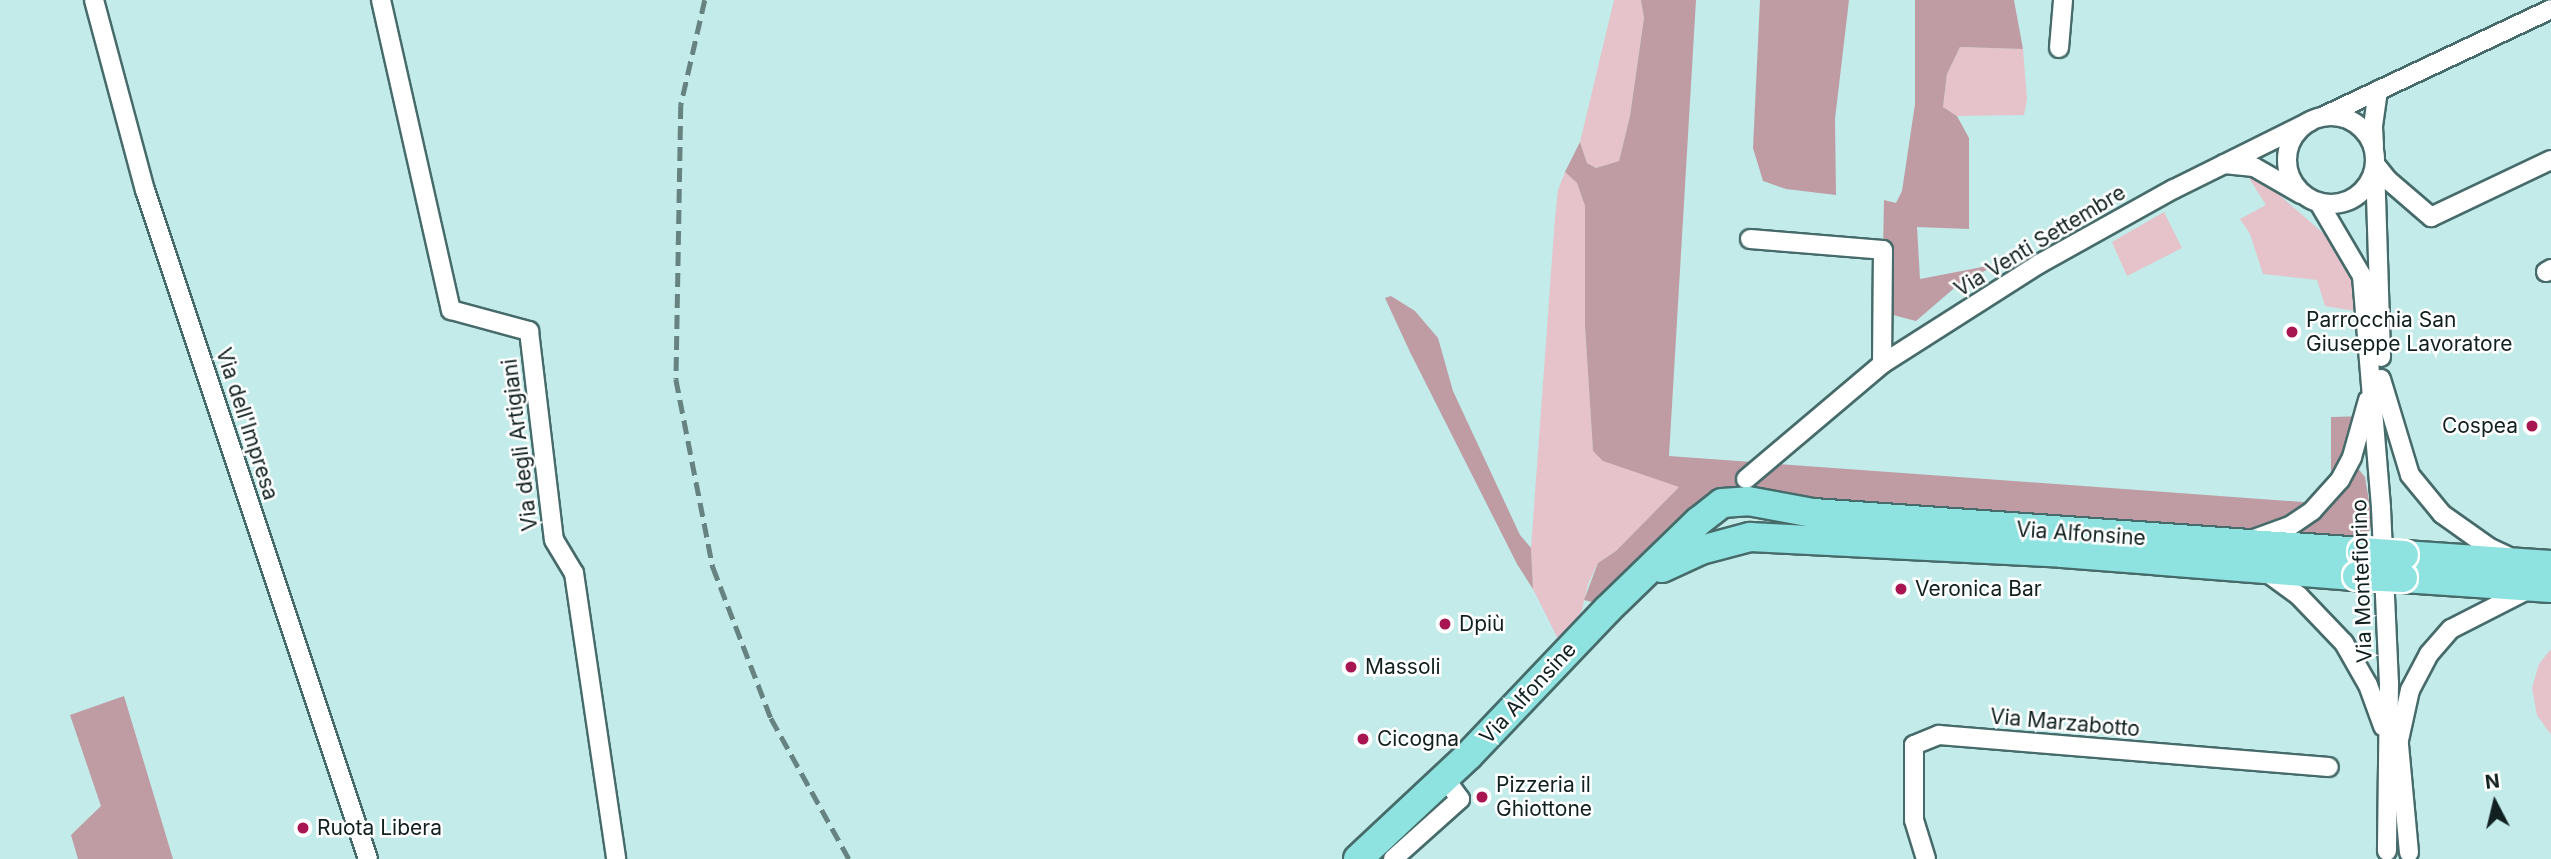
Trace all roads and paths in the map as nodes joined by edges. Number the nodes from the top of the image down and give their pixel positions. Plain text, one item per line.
1 (94, 0) edge
2 (381, 0) edge
3 (2063, 0) edge
4 (2551, 9) edge
5 (2059, 48) dead end
6 (2378, 90) junction
7 (2359, 100) junction
8 (2315, 120) junction
9 (2373, 126) junction
10 (2374, 157) junction
11 (2551, 160) edge
12 (2224, 164) junction
13 (2312, 199) junction
14 (2348, 201) junction
15 (2375, 204) junction
16 (1750, 239) dead end
17 (1882, 365) junction
18 (2377, 380) junction
19 (1747, 490) junction
20 (1750, 537) junction
21 (2221, 544) junction
22 (2359, 564) junction
23 (2262, 568) junction
24 (2540, 576) edge
25 (1640, 578) junction
26 (2393, 740) junction
27 (2329, 767) dead end
28 (1445, 778) junction
29 (2382, 855) edge
30 (2412, 856) edge
31 (368, 859) edge
32 (616, 859) edge
33 (1359, 859) edge
34 (1393, 859) edge
35 (1926, 859) edge

1 - 31 street, Via dell'Impresa
2 - 32 street, Via degli Artigiani
3 - 5 street
4 - 6 street, Via Venti Settembre
6 - 7 street, Via Venti Settembre
6 - 9 street
7 - 8 street, Via Venti Settembre
7 - 9 street
8 - 10 street
8 - 12 street, Via Venti Settembre
8 - 13 street
9 - 10 street
10 - 11 street
10 - 14 street
10 - 15 street, Via Montefiorino
12 - 13 street
12 - 17 street, Via Venti Settembre
13 - 14 street
13 - 18 street, Via Montefiorino
14 - 15 street
15 - 18 street, Via Montefiorino
16 - 17 street
17 - 19 street, Via Venti Settembre
18 - 21 street
18 - 24 street
18 - 26 street, Via Montefiorino
19 - 20 street
19 - 21 main road, Via Alfonsine
19 - 25 main road, Via Alfonsine
20 - 23 main road, Via Alfonsine
20 - 25 main road, Via Alfonsine
21 - 22 main road, Via Alfonsine
22 - 23 main road, Via Alfonsine
22 - 24 main road, Via Alfonsine, bridge
23 - 26 street
24 - 26 street
25 - 28 main road, Via Alfonsine
26 - 29 street, Via Montefiorino
26 - 30 street, Via Montefiorino
27 - 35 street, Via Marzabotto
28 - 33 main road, Via Alfonsine
28 - 34 street
29 - 30 street, Via Montefiorino

